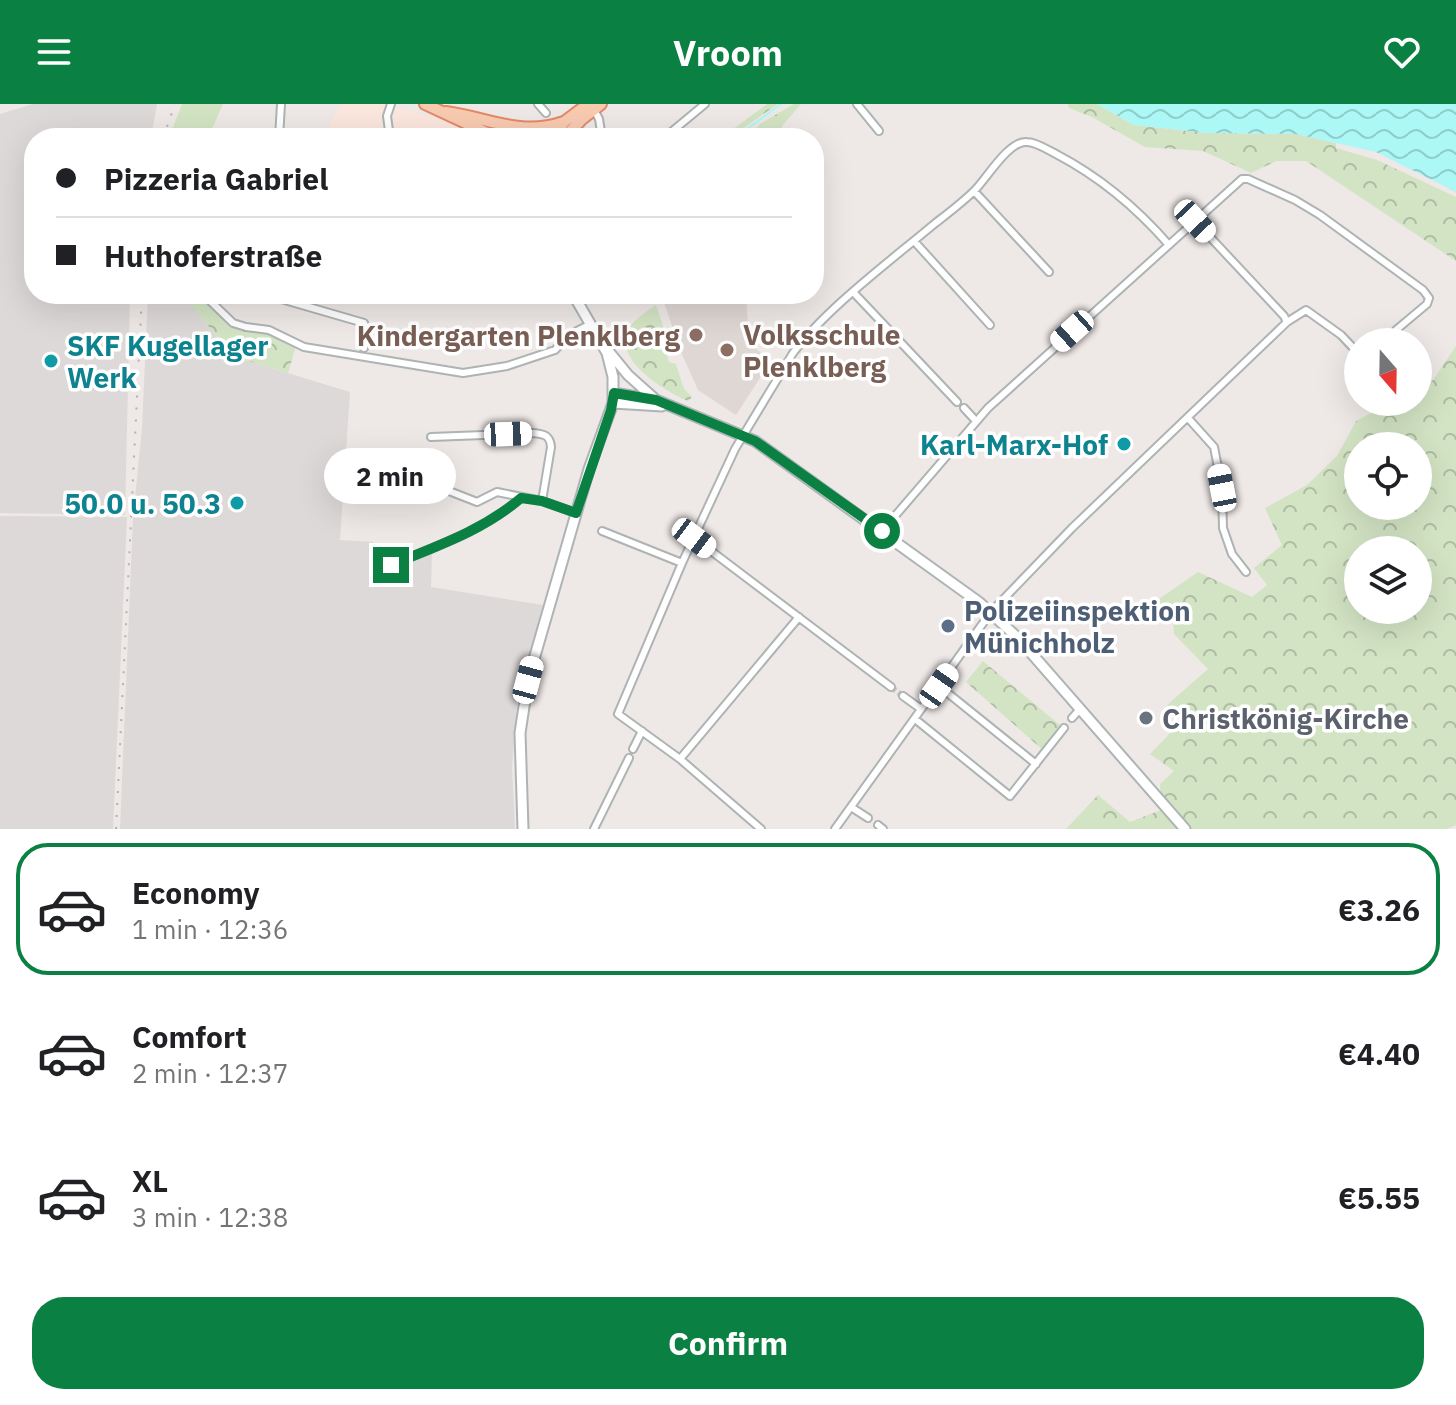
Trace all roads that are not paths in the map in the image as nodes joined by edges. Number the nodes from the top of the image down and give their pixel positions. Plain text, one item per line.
1 (281, 104) edge
2 (391, 104) edge
3 (425, 104) edge
4 (538, 104) edge
5 (705, 104) edge
6 (857, 104) edge
7 (593, 107) edge
8 (446, 112) junction
9 (546, 113) dead end
10 (564, 122) junction
11 (280, 128) edge
12 (389, 128) edge
13 (478, 128) edge
14 (517, 128) edge
15 (544, 128) edge
16 (560, 128) edge
17 (573, 128) edge
18 (600, 128) edge
19 (676, 128) edge
20 (879, 131) dead end
21 (974, 191) junction
22 (1195, 221) junction
23 (914, 241) junction
24 (1169, 245) junction
25 (1049, 272) dead end
26 (854, 293) junction
27 (213, 304) edge
28 (304, 304) edge
29 (579, 304) edge
30 (1287, 322) junction
31 (591, 324) junction
32 (990, 325) dead end
33 (1398, 328) edge
34 (1344, 338) edge
35 (601, 342) junction
36 (364, 348) dead end
37 (614, 398) junction
38 (656, 400) junction
39 (957, 402) dead end
40 (667, 406) junction
41 (964, 408) dead end
42 (1188, 418) junction
43 (976, 421) junction
44 (742, 436) junction
45 (431, 437) dead end
46 (352, 470) dead end
47 (521, 498) junction
48 (542, 501) junction
49 (576, 513) junction
50 (602, 531) dead end
51 (882, 531) junction
52 (694, 538) junction
53 (682, 563) junction
54 (391, 565) dead end
55 (1246, 572) dead end
56 (991, 612) junction
57 (799, 617) junction
58 (939, 686) junction
59 (891, 687) tunnel mouth
60 (903, 696) tunnel mouth
61 (921, 709) junction
62 (1080, 709) junction
63 (1072, 718) dead end
64 (915, 719) junction
65 (1064, 728) dead end
66 (642, 731) junction
67 (633, 749) dead end
68 (629, 758) dead end
69 (680, 759) junction
70 (1036, 764) junction
71 (851, 807) junction
72 (868, 818) dead end
73 (523, 829) edge
74 (594, 829) edge
75 (761, 829) edge
76 (835, 829) edge
77 (1185, 829) edge

1 - 11 street
2 - 12 street
3 - 8 main road
4 - 9 street
5 - 19 street
6 - 20 street
7 - 10 main road
7 - 17 main road
7 - 18 street
8 - 13 main road
8 - 14 main road
10 - 15 main road
10 - 16 main road
21 - 23 street
21 - 24 street
21 - 25 street
22 - 24 street
22 - 30 street
22 - 33 street
23 - 26 street
23 - 32 street
24 - 43 street
26 - 39 street
26 - 44 street
27 - 31 street
28 - 36 street
29 - 31 street
30 - 34 street
30 - 42 street
31 - 35 street
35 - 37 street
35 - 38 street
37 - 38 street
37 - 40 street
37 - 49 street
38 - 40 street
40 - 44 street
41 - 43 street
42 - 55 street
42 - 56 street
43 - 51 street
44 - 51 street
44 - 52 street
45 - 48 street
46 - 47 street
47 - 48 street
47 - 54 street
48 - 49 street
49 - 73 street
50 - 53 street
51 - 56 street
52 - 53 street
52 - 57 street
53 - 66 street
56 - 58 street
56 - 62 street
57 - 59 street
57 - 69 street
58 - 61 street
58 - 70 street
60 - 61 street
61 - 64 street
62 - 63 street
62 - 77 street
64 - 70 street
64 - 71 street
65 - 70 street
66 - 67 street
66 - 69 street
68 - 74 street
69 - 75 street
71 - 72 street
71 - 76 street

